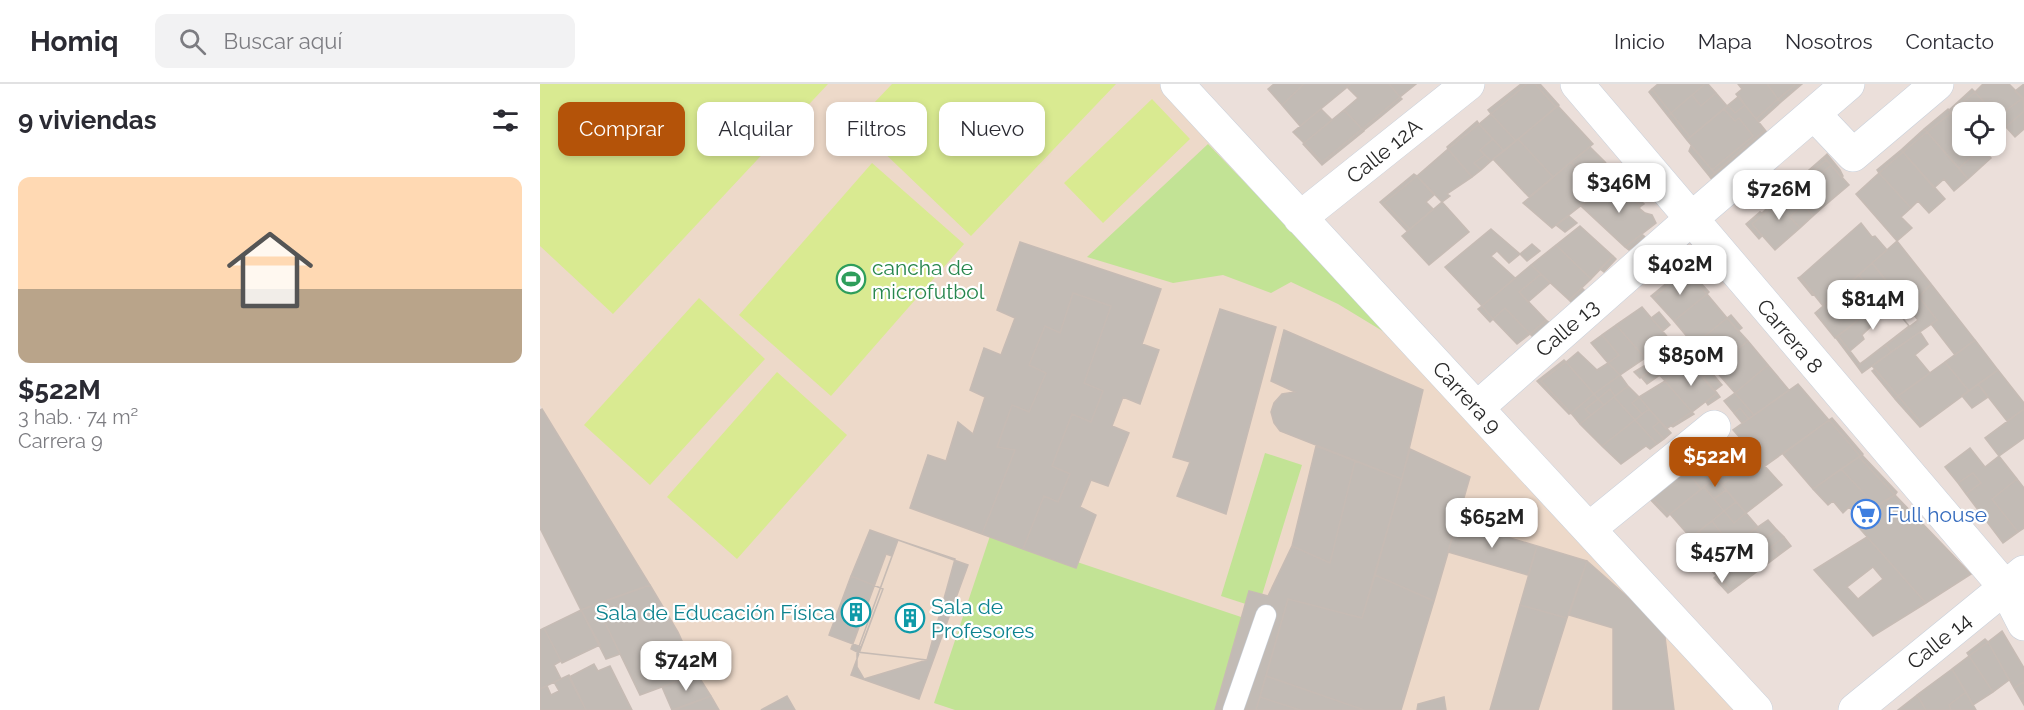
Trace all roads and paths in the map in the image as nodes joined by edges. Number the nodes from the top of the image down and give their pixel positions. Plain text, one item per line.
1 (1177, 84) edge
2 (1468, 84) edge
3 (1576, 84) edge
4 (1848, 84) edge
5 (1937, 84) edge
6 (1814, 114) junction
7 (1300, 218) junction
8 (1690, 219) junction
9 (1477, 408) junction
10 (1714, 427) dead end
11 (1589, 529) junction
12 (2014, 580) edge
13 (1266, 615) dead end
14 (2024, 624) edge
15 (1233, 710) edge
16 (1756, 710) edge
17 (1855, 710) edge

1 - 7 street, Carrera 9
2 - 7 street, Calle 12A
3 - 8 street, Carrera 8
4 - 6 street, Calle 13
5 - 6 street
6 - 8 street, Calle 13
7 - 9 street, Carrera 9
8 - 9 street, Calle 13
8 - 12 street, Carrera 8
9 - 11 street, Carrera 9
10 - 11 street
11 - 16 street, Carrera 9
12 - 14 street, Carrera 8
12 - 17 street, Calle 14
13 - 15 lane

